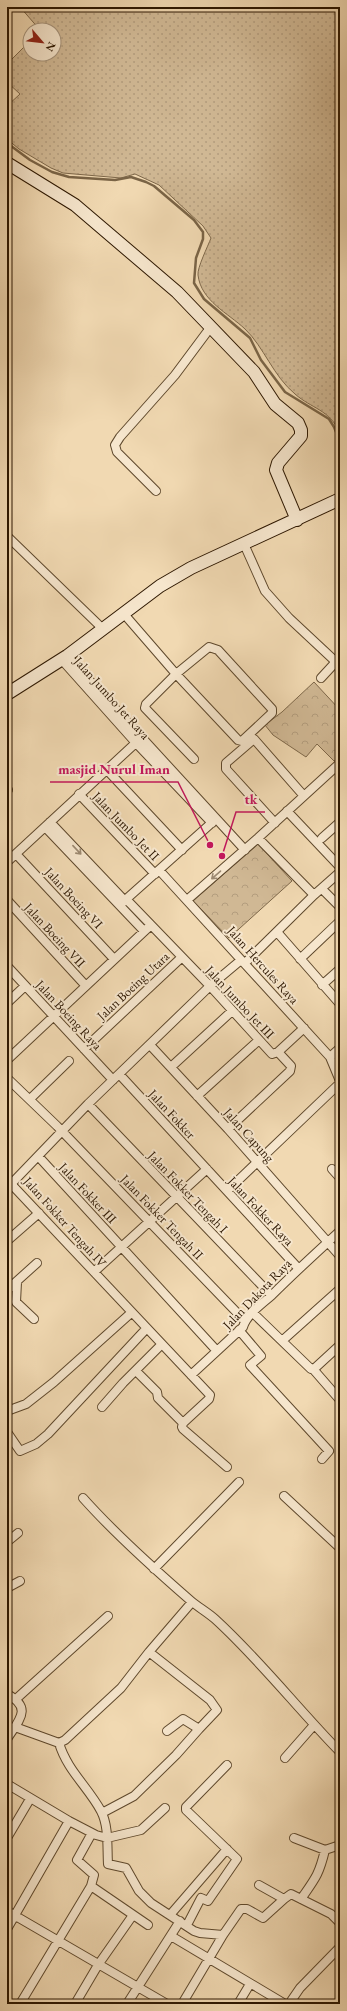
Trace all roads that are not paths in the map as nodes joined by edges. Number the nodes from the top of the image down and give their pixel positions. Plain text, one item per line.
1 (7, 163) edge
2 (210, 328) junction
3 (156, 491) dead end
4 (340, 499) edge
5 (297, 520) junction
6 (7, 536) edge
7 (244, 544) junction
8 (124, 614) junction
9 (103, 629) junction
10 (64, 658) junction
11 (176, 674) junction
12 (321, 678) dead end
13 (7, 694) edge
14 (138, 740) junction
15 (194, 759) dead end
16 (340, 763) edge
17 (107, 770) junction
18 (79, 794) junction
19 (304, 796) junction
20 (287, 811) junction
21 (214, 821) junction
22 (340, 822) edge
23 (275, 823) junction
24 (47, 824) junction
25 (258, 838) junction
26 (322, 838) dead end
27 (182, 850) junction
28 (245, 850) junction
29 (16, 854) junction
30 (7, 862) edge
31 (340, 866) edge
32 (157, 872) junction
33 (340, 872) edge
34 (322, 889) junction
35 (314, 895) junction
36 (7, 900) edge
37 (187, 900) junction
38 (124, 902) junction
39 (340, 908) edge
40 (340, 921) edge
41 (151, 925) junction
42 (144, 932) junction
43 (277, 932) junction
44 (180, 955) junction
45 (114, 959) junction
46 (300, 959) junction
47 (243, 962) junction
48 (7, 966) edge
49 (340, 968) edge
50 (322, 985) junction
51 (26, 986) junction
52 (86, 986) junction
53 (210, 986) junction
54 (338, 999) edge
55 (7, 1003) edge
56 (232, 1011) junction
57 (53, 1016) junction
58 (304, 1028) junction
59 (259, 1040) junction
60 (150, 1045) junction
61 (82, 1047) junction
62 (340, 1048) edge
63 (278, 1052) junction
64 (330, 1057) junction
65 (7, 1060) edge
66 (69, 1061) dead end
67 (171, 1067) junction
68 (7, 1078) edge
69 (116, 1078) junction
70 (340, 1082) edge
71 (197, 1096) junction
72 (30, 1099) junction
73 (88, 1104) junction
74 (228, 1129) junction
75 (61, 1131) junction
76 (38, 1156) junction
77 (258, 1163) junction
78 (207, 1169) junction
79 (332, 1169) dead end
80 (340, 1178) edge
81 (227, 1191) junction
82 (176, 1197) junction
83 (39, 1213) junction
84 (149, 1221) junction
85 (340, 1231) edge
86 (7, 1241) edge
87 (328, 1242) junction
88 (121, 1246) junction
89 (340, 1256) edge
90 (37, 1263) dead end
91 (298, 1268) junction
92 (94, 1272) junction
93 (17, 1282) junction
94 (340, 1289) edge
95 (7, 1290) edge
96 (272, 1295) junction
97 (131, 1313) junction
98 (253, 1313) junction
99 (34, 1319) dead end
100 (245, 1321) junction
101 (146, 1329) junction
102 (239, 1330) junction
103 (283, 1340) junction
104 (340, 1344) edge
105 (161, 1345) junction
106 (217, 1351) junction
107 (312, 1369) junction
108 (136, 1371) junction
109 (191, 1375) junction
110 (340, 1400) edge
111 (102, 1407) dead end
112 (7, 1411) edge
113 (183, 1423) junction
114 (7, 1432) edge
115 (322, 1460) dead end
116 (227, 1466) dead end
117 (239, 1482) dead end
118 (284, 1496) dead end
119 (83, 1498) dead end
120 (18, 1533) dead end
121 (7, 1542) edge
122 (340, 1548) edge
123 (154, 1569) junction
124 (20, 1581) dead end
125 (7, 1588) edge
126 (192, 1602) junction
127 (108, 1616) dead end
128 (150, 1652) junction
129 (7, 1694) edge
130 (16, 1699) junction
131 (314, 1725) junction
132 (15, 1727) junction
133 (199, 1729) junction
134 (167, 1731) dead end
135 (7, 1739) edge
136 (59, 1742) junction
137 (340, 1752) edge
138 (285, 1758) dead end
139 (227, 1765) dead end
140 (7, 1784) edge
141 (30, 1799) junction
142 (165, 1808) dead end
143 (102, 1813) junction
144 (69, 1821) junction
145 (92, 1833) junction
146 (7, 1838) edge
147 (107, 1838) junction
148 (294, 1838) dead end
149 (340, 1845) edge
150 (227, 1849) junction
151 (325, 1850) junction
152 (259, 1885) dead end
153 (91, 1886) junction
154 (284, 1899) junction
155 (301, 1899) junction
156 (7, 1911) edge
157 (133, 1915) junction
158 (170, 1915) junction
159 (15, 1916) junction
160 (184, 1923) junction
161 (340, 1923) edge
162 (148, 1925) dead end
163 (7, 1929) edge
164 (223, 1935) junction
165 (171, 1936) junction
166 (57, 1941) junction
167 (340, 1947) edge
168 (209, 1959) junction
169 (98, 1965) junction
170 (250, 1984) junction
171 (137, 1987) junction
172 (20, 2004) edge
173 (75, 2004) edge
174 (127, 2004) edge
175 (167, 2004) edge
176 (182, 2004) edge
177 (238, 2004) edge
178 (285, 2004) edge
179 (289, 2004) edge

1 - 2 street
2 - 3 street
2 - 5 street
4 - 5 street
5 - 7 street
6 - 9 street
7 - 8 street
7 - 12 street
8 - 9 street
8 - 11 street
9 - 10 street
10 - 13 street
10 - 14 street, Jalan Jumbo Jet Raya
11 - 11 street
11 - 15 street
14 - 17 street
14 - 21 street, Jalan Jumbo Jet Raya
16 - 19 street
17 - 18 street
17 - 27 street
18 - 24 street
18 - 32 street, Jalan Jumbo Jet II
19 - 20 street
19 - 23 street
20 - 23 street
20 - 31 street
21 - 27 street
21 - 28 street, Jalan Jumbo Jet Raya
22 - 26 street
23 - 25 street
24 - 29 street
24 - 38 street, Jalan Jumbo Jet III
25 - 28 street
25 - 35 street
27 - 32 street
28 -> 37 street
29 - 30 street
29 - 45 street, Jalan Boeing VI
32 - 37 street, Jalan Hercules Raya
32 - 38 street
33 - 34 street, Jalan Fokker Tengah IV
34 - 35 street, Jalan Fokker Tengah IV
34 - 39 street
35 - 43 street, Jalan Fokker Tengah IV
36 - 52 street, Jalan Boeing VII
37 - 47 street, Jalan Hercules Raya
38 - 41 street, Jalan Jumbo Jet III
38 - 42 street, Jalan Jumbo Jet III
40 - 46 street
41 - 42 street
41 - 44 street, Jalan Jumbo Jet III
42 - 45 street
43 - 46 street
43 - 47 street, Jalan Fokker Tengah IV
44 - 53 street, Jalan Jumbo Jet III
44 - 61 street, Jalan Boeing Utara
45 - 52 street
46 - 50 street
47 - 53 street, Jalan Fokker Tengah IV
47 - 58 street, Jalan Hercules Raya
48 - 51 street, Jalan Boeing Raya
49 - 50 street
50 - 54 street
51 - 55 street
51 - 57 street, Jalan Boeing Raya
52 - 57 street
53 - 56 street, Jalan Jumbo Jet III
53 - 60 street, Jalan Fokker Tengah IV
56 - 59 street, Jalan Jumbo Jet III
56 - 67 street
57 - 61 street, Jalan Boeing Raya
57 - 65 street
58 - 63 street
58 - 64 street, Jalan Hercules Raya
59 - 63 street, Jalan Jumbo Jet III
59 - 71 street
60 - 67 street, Jalan Capung
60 - 69 street, Jalan Fokker Tengah IV
61 - 69 street, Jalan Boeing Raya
62 - 64 street
63 - 74 street, Jalan Jumbo Jet III
64 - 70 street, Jalan Hercules Raya
66 - 72 street
67 - 71 street, Jalan Capung
68 - 72 street, Jalan Fokker Tengah II
69 - 73 street, Jalan Fokker Tengah IV
69 - 78 street, Jalan Fokker
70 - 77 street
71 - 74 street, Jalan Capung
72 - 75 street, Jalan Fokker Tengah II
73 - 75 street, Jalan Fokker Tengah IV
73 - 82 street, Jalan Fokker Tengah I
74 - 77 street, Jalan Capung
75 - 76 street, Jalan Fokker Tengah IV
75 - 84 street, Jalan Fokker Tengah II
76 - 83 street, Jalan Fokker Tengah IV
76 - 88 street, Jalan Fokker III
77 - 81 street
77 - 87 street, Jalan Capung
78 - 81 street, Jalan Fokker Raya
78 - 82 street
79 - 80 street
81 - 91 street, Jalan Fokker Raya
82 - 84 street
82 - 96 street, Jalan Fokker Tengah I
83 - 86 street
83 - 92 street, Jalan Fokker Tengah IV
84 - 88 street
84 - 100 street, Jalan Fokker Tengah II
85 - 87 street, Jalan Dakota Raya
87 - 89 street, Jalan Capung
87 - 91 street, Jalan Dakota Raya
88 - 92 street
88 - 106 street, Jalan Fokker III
90 - 93 street
91 - 96 street, Jalan Dakota Raya
92 - 97 street, Jalan Fokker Tengah IV
93 - 95 street
93 - 99 street
94 - 103 street
96 - 98 street, Jalan Dakota Raya
97 - 101 street, Jalan Fokker Tengah IV
97 - 112 street
98 - 100 street, Jalan Dakota Raya
98 - 103 street
100 - 102 street, Jalan Dakota Raya
101 - 105 street, Jalan Fokker Tengah IV
101 - 114 street
102 - 106 street, Jalan Dakota Raya
102 - 115 street
103 - 107 street
104 - 107 street
105 - 108 street
105 - 109 street, Jalan Fokker Tengah IV
106 - 109 street, Jalan Dakota Raya
107 - 110 street
108 - 111 street
108 - 113 street
109 - 113 street, Jalan Fokker Tengah IV
113 - 116 street
117 - 123 street
118 - 122 street
119 - 123 street
120 - 121 street
123 - 126 street
124 - 125 street
126 - 128 street
126 - 131 street
127 - 130 street
128 - 133 street
128 - 136 street
129 - 130 street
130 - 132 street
131 - 137 street
131 - 138 street
132 - 135 street
132 - 136 street
133 - 134 street
133 - 143 street
136 - 143 street
139 - 150 street
140 - 141 street
141 - 144 street
141 - 146 street
142 - 147 street
143 - 147 street
144 - 145 street
144 - 159 street
145 - 147 street
145 - 153 street
147 - 158 street
148 - 151 street
149 - 151 street
150 - 158 street
150 - 160 street
151 - 155 street
152 - 154 street
153 - 157 street
153 - 166 street
154 - 155 street
154 - 164 street
155 - 161 street
156 - 159 street
157 - 162 street
157 - 169 street
158 - 160 street
159 - 163 street
159 - 166 street
160 - 164 street
160 - 165 street
164 - 168 street
165 - 168 street
165 - 171 street
166 - 169 street
166 - 172 street
167 - 179 street
168 - 170 street
168 - 176 street
169 - 171 street
169 - 173 street
170 - 177 street
170 - 178 street
171 - 174 street
171 - 175 street

